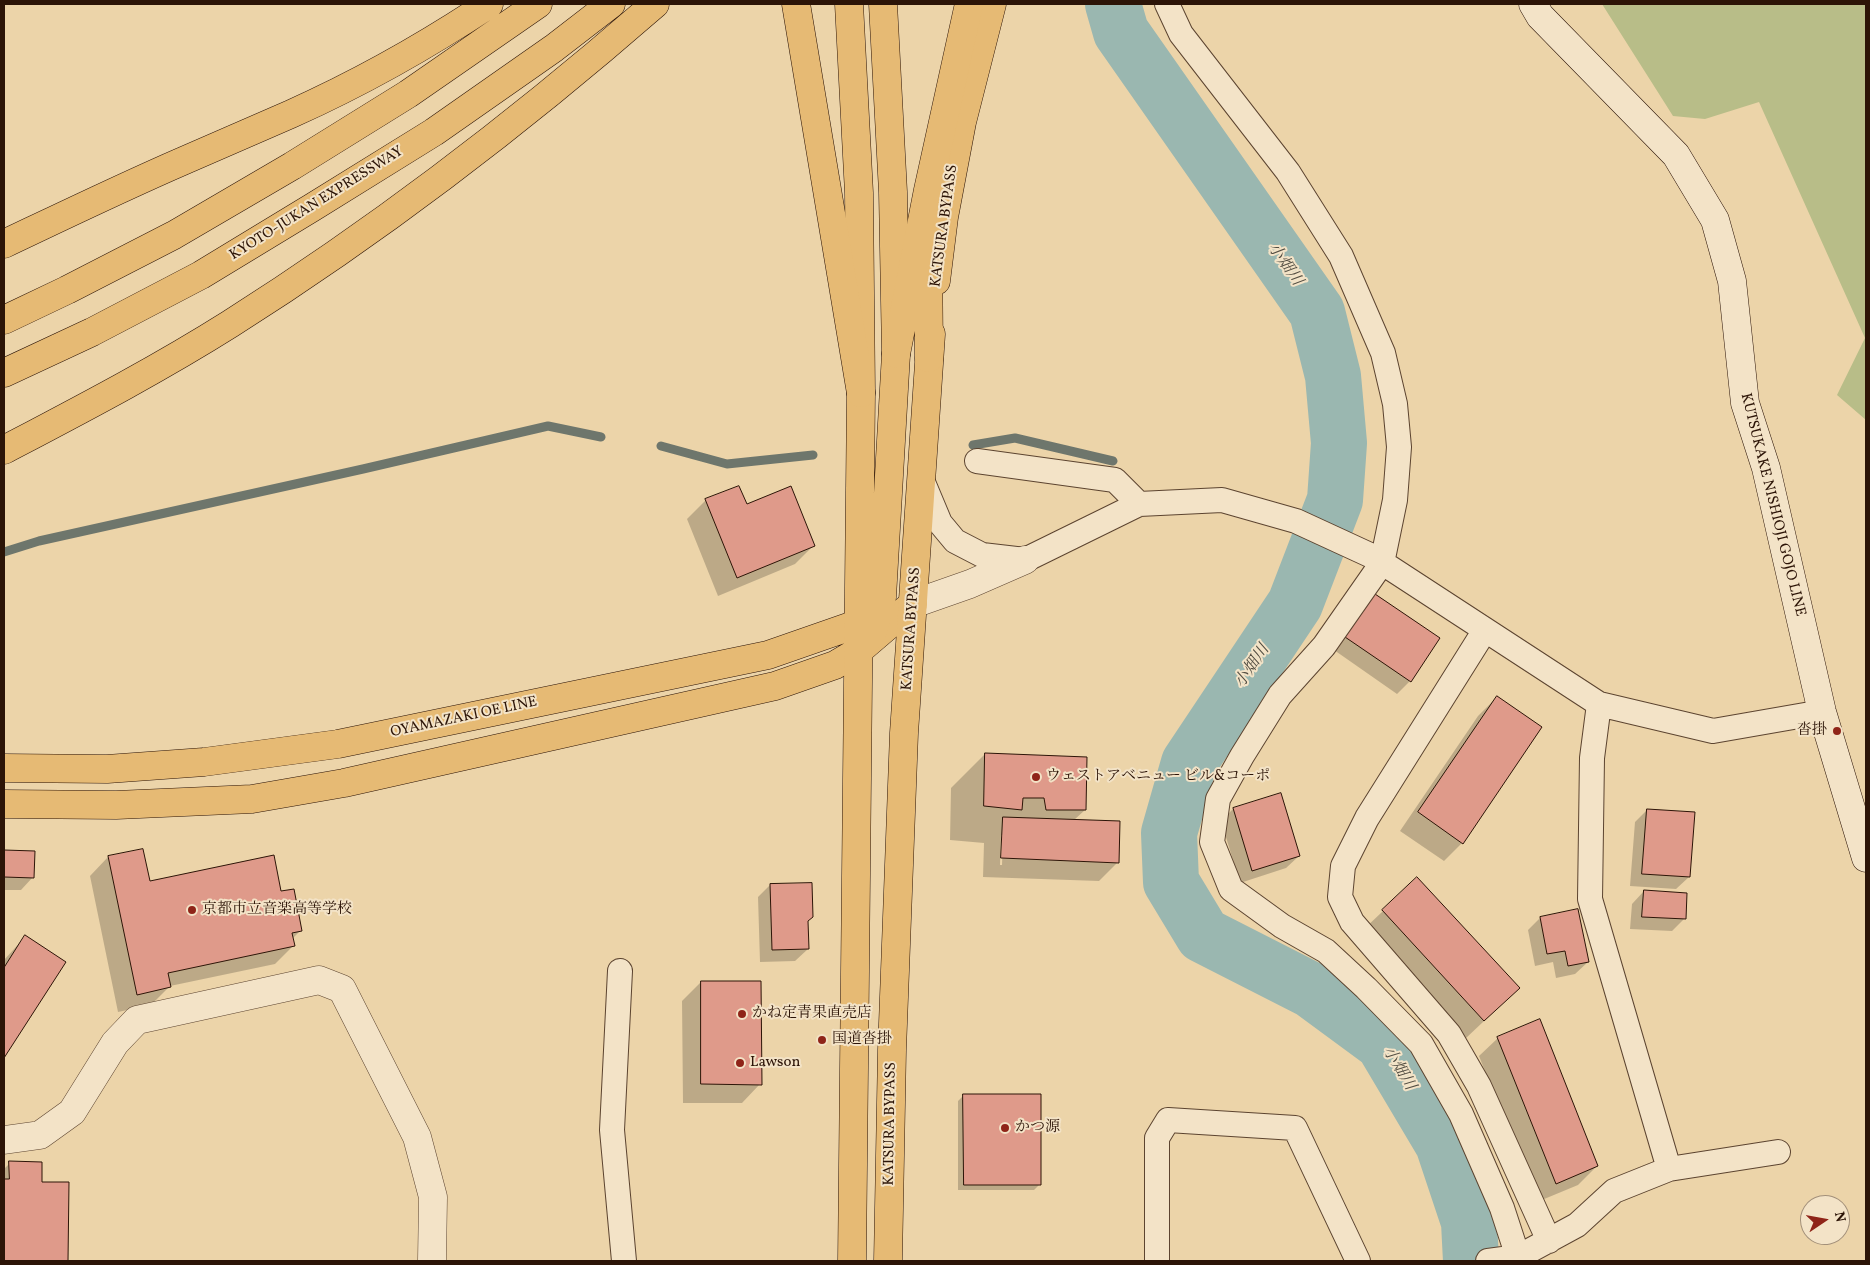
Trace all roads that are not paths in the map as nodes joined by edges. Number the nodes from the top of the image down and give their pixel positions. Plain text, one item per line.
1 (490, 4) edge
2 (538, 4) edge
3 (611, 4) edge
4 (655, 4) edge
5 (796, 4) edge
6 (849, 4) edge
7 (883, 4) edge
8 (969, 4) edge
9 (992, 4) edge
10 (1167, 4) edge
11 (1533, 4) edge
12 (928, 190) junction
13 (4, 244) edge
14 (4, 320) edge
15 (896, 354) junction
16 (929, 358) junction
17 (4, 373) edge
18 (860, 393) junction
19 (4, 450) edge
20 (977, 461) dead end
21 (922, 480) junction
22 (1139, 504) junction
23 (1377, 559) junction
24 (1025, 560) junction
25 (913, 604) junction
26 (868, 620) junction
27 (1485, 630) junction
28 (857, 652) junction
29 (1599, 704) junction
30 (1822, 712) junction
31 (4, 768) edge
32 (4, 804) edge
33 (1866, 858) edge
34 (620, 971) dead end
35 (4, 1140) edge
36 (1778, 1152) dead end
37 (1669, 1169) junction
38 (1549, 1240) junction
39 (1503, 1259) edge
40 (432, 1261) edge
41 (624, 1261) edge
42 (852, 1261) edge
43 (888, 1261) edge
44 (1157, 1261) edge
45 (1358, 1261) edge

1 - 13 main road
2 - 14 main road
3 - 17 main road, KYOTO-JUKAN EXPRESSWAY
4 - 19 main road
5 - 18 main road
6 - 18 main road
7 - 15 main road
8 - 12 main road
9 - 16 main road, KATSURA BYPASS
10 - 23 street
11 - 30 main road, KUTSUKAKE NISHIOJI GOJO LINE
12 - 15 main road
12 - 16 main road
15 - 26 main road
16 - 21 main road, KATSURA BYPASS
18 - 26 main road
20 - 22 street
21 - 24 street
21 - 25 main road, KATSURA BYPASS
22 - 23 street
22 - 24 street
23 - 27 street
23 - 39 street
24 - 25 main road
25 - 26 main road, OYAMAZAKI OE LINE
25 - 28 main road
25 - 43 main road, KATSURA BYPASS
26 - 28 main road
26 - 31 main road, OYAMAZAKI OE LINE
27 - 29 street
27 - 38 street
28 - 32 main road
28 - 42 main road
29 - 30 street
29 - 37 street
30 - 33 main road, KUTSUKAKE NISHIOJI GOJO LINE
34 - 41 street
35 - 40 main road
36 - 37 street
37 - 38 street
38 - 39 street
44 - 45 street

